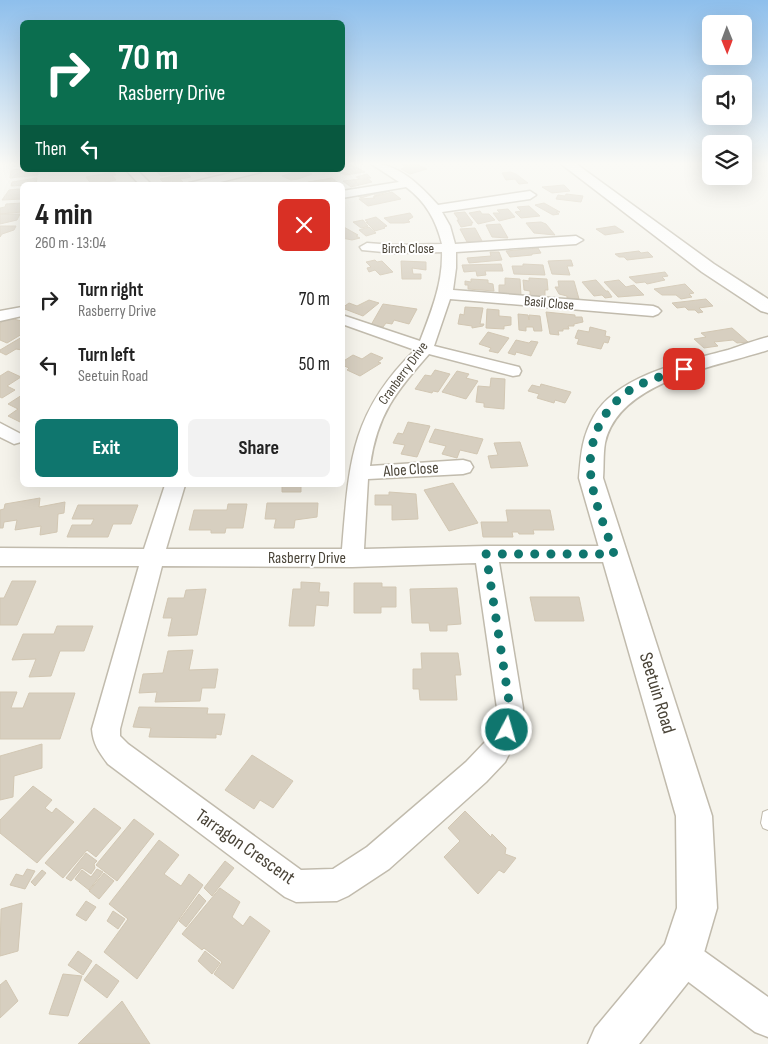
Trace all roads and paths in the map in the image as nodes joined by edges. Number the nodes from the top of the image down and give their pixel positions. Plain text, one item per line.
1 (437, 212) edge
2 (632, 212) edge
3 (576, 240) dead end
4 (367, 247) dead end
5 (449, 248) junction
6 (708, 268) junction
7 (446, 294) junction
8 (768, 307) edge
9 (653, 311) dead end
10 (20, 312) edge
11 (0, 316) edge
12 (345, 320) edge
13 (768, 327) edge
14 (768, 343) edge
15 (424, 348) junction
16 (768, 360) edge
17 (684, 369) junction
18 (513, 371) dead end
19 (463, 467) dead end
20 (359, 474) junction
21 (174, 487) edge
22 (486, 554) junction
23 (614, 554) junction
24 (0, 558) edge
25 (152, 558) junction
26 (352, 558) junction
27 (768, 817) edge
28 (768, 823) edge
29 (682, 956) junction
30 (768, 1019) edge
31 (611, 1044) edge

1 - 5 street, Cranberry Drive
2 - 6 street
3 - 5 street, Birch Close
4 - 5 street, Birch Close
5 - 7 street, Cranberry Drive
6 - 8 street
6 - 13 street
7 - 9 street, Basil Close
7 - 15 street, Cranberry Drive
10 - 11 street
12 - 15 street
14 - 17 street
15 - 18 street
15 - 20 street, Cranberry Drive
16 - 17 street
17 - 23 street, Seetuin Road
19 - 20 street, Aloe Close
20 - 26 street, Cranberry Drive
21 - 25 street, Tarragon Crescent
22 - 23 street, Rasberry Drive
22 - 25 street, Tarragon Crescent
22 - 26 street, Rasberry Drive
23 - 29 street, Seetuin Road
24 - 25 street, Rasberry Drive
25 - 26 street, Rasberry Drive
27 - 28 lane
29 - 30 street
29 - 31 street, Seetuin Road

